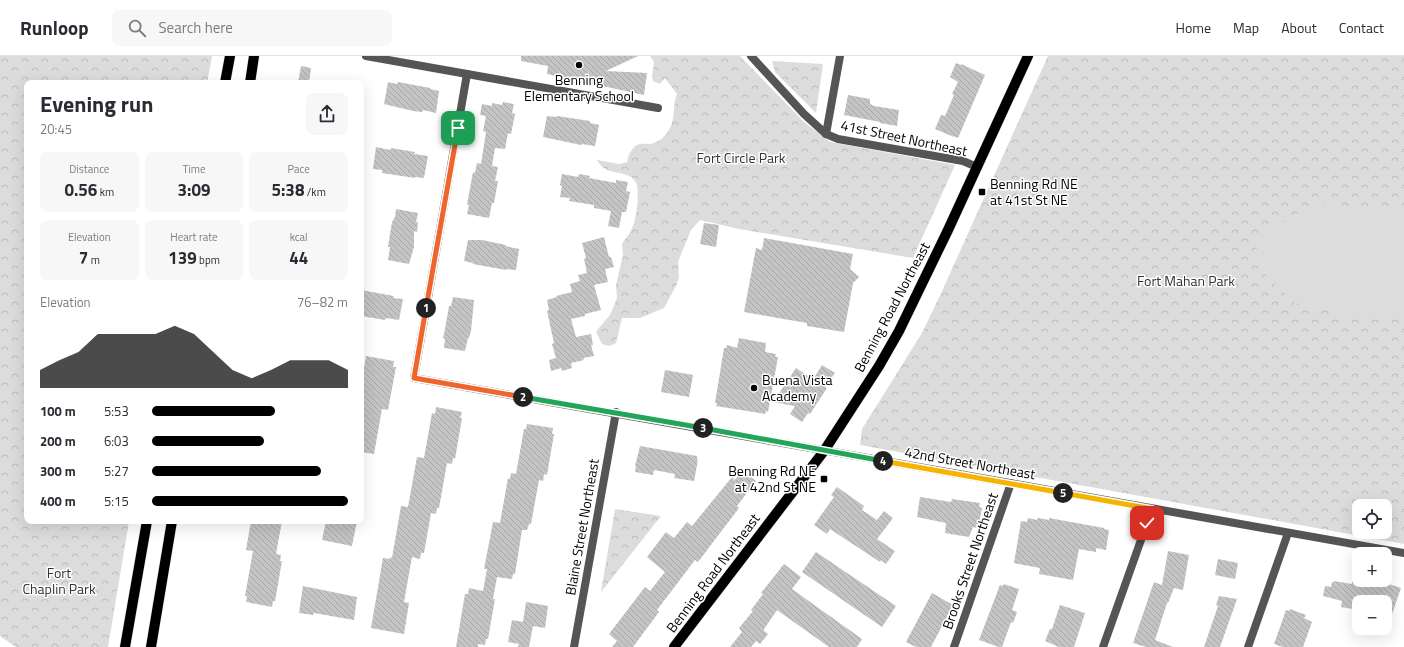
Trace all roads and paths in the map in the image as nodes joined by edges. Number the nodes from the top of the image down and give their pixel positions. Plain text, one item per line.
1 (230, 56) edge
2 (254, 56) edge
3 (366, 56) edge
4 (751, 56) edge
5 (840, 56) edge
6 (1028, 56) edge
7 (467, 74) junction
8 (226, 80) edge
9 (250, 80) edge
10 (658, 108) dead end
11 (826, 134) junction
12 (977, 167) junction
13 (616, 412) junction
14 (824, 451) junction
15 (1011, 483) junction
16 (1152, 509) junction
17 (146, 524) edge
18 (172, 524) edge
19 (1288, 533) junction
20 (1404, 554) edge
21 (125, 647) edge
22 (151, 647) edge
23 (574, 647) edge
24 (674, 647) edge
25 (954, 647) edge
26 (1103, 647) edge
27 (1248, 647) edge

1 - 8 main road
2 - 9 main road
3 - 7 street
4 - 11 street, 41st Street Northeast
5 - 11 street
6 - 12 main road, Benning Road Northeast
7 - 10 street
7 - 13 street, 42nd Street Northeast
11 - 12 street, 41st Street Northeast
12 - 14 main road, Benning Road Northeast
13 - 14 street, 42nd Street Northeast
13 - 23 street, Blaine Street Northeast
14 - 15 street, 42nd Street Northeast
14 - 24 main road, Benning Road Northeast
15 - 16 street, 42nd Street Northeast
15 - 25 street, Brooks Street Northeast
16 - 19 street, 42nd Street Northeast
16 - 26 street
17 - 21 main road
18 - 22 main road
19 - 20 street, 42nd Street Northeast
19 - 27 street

